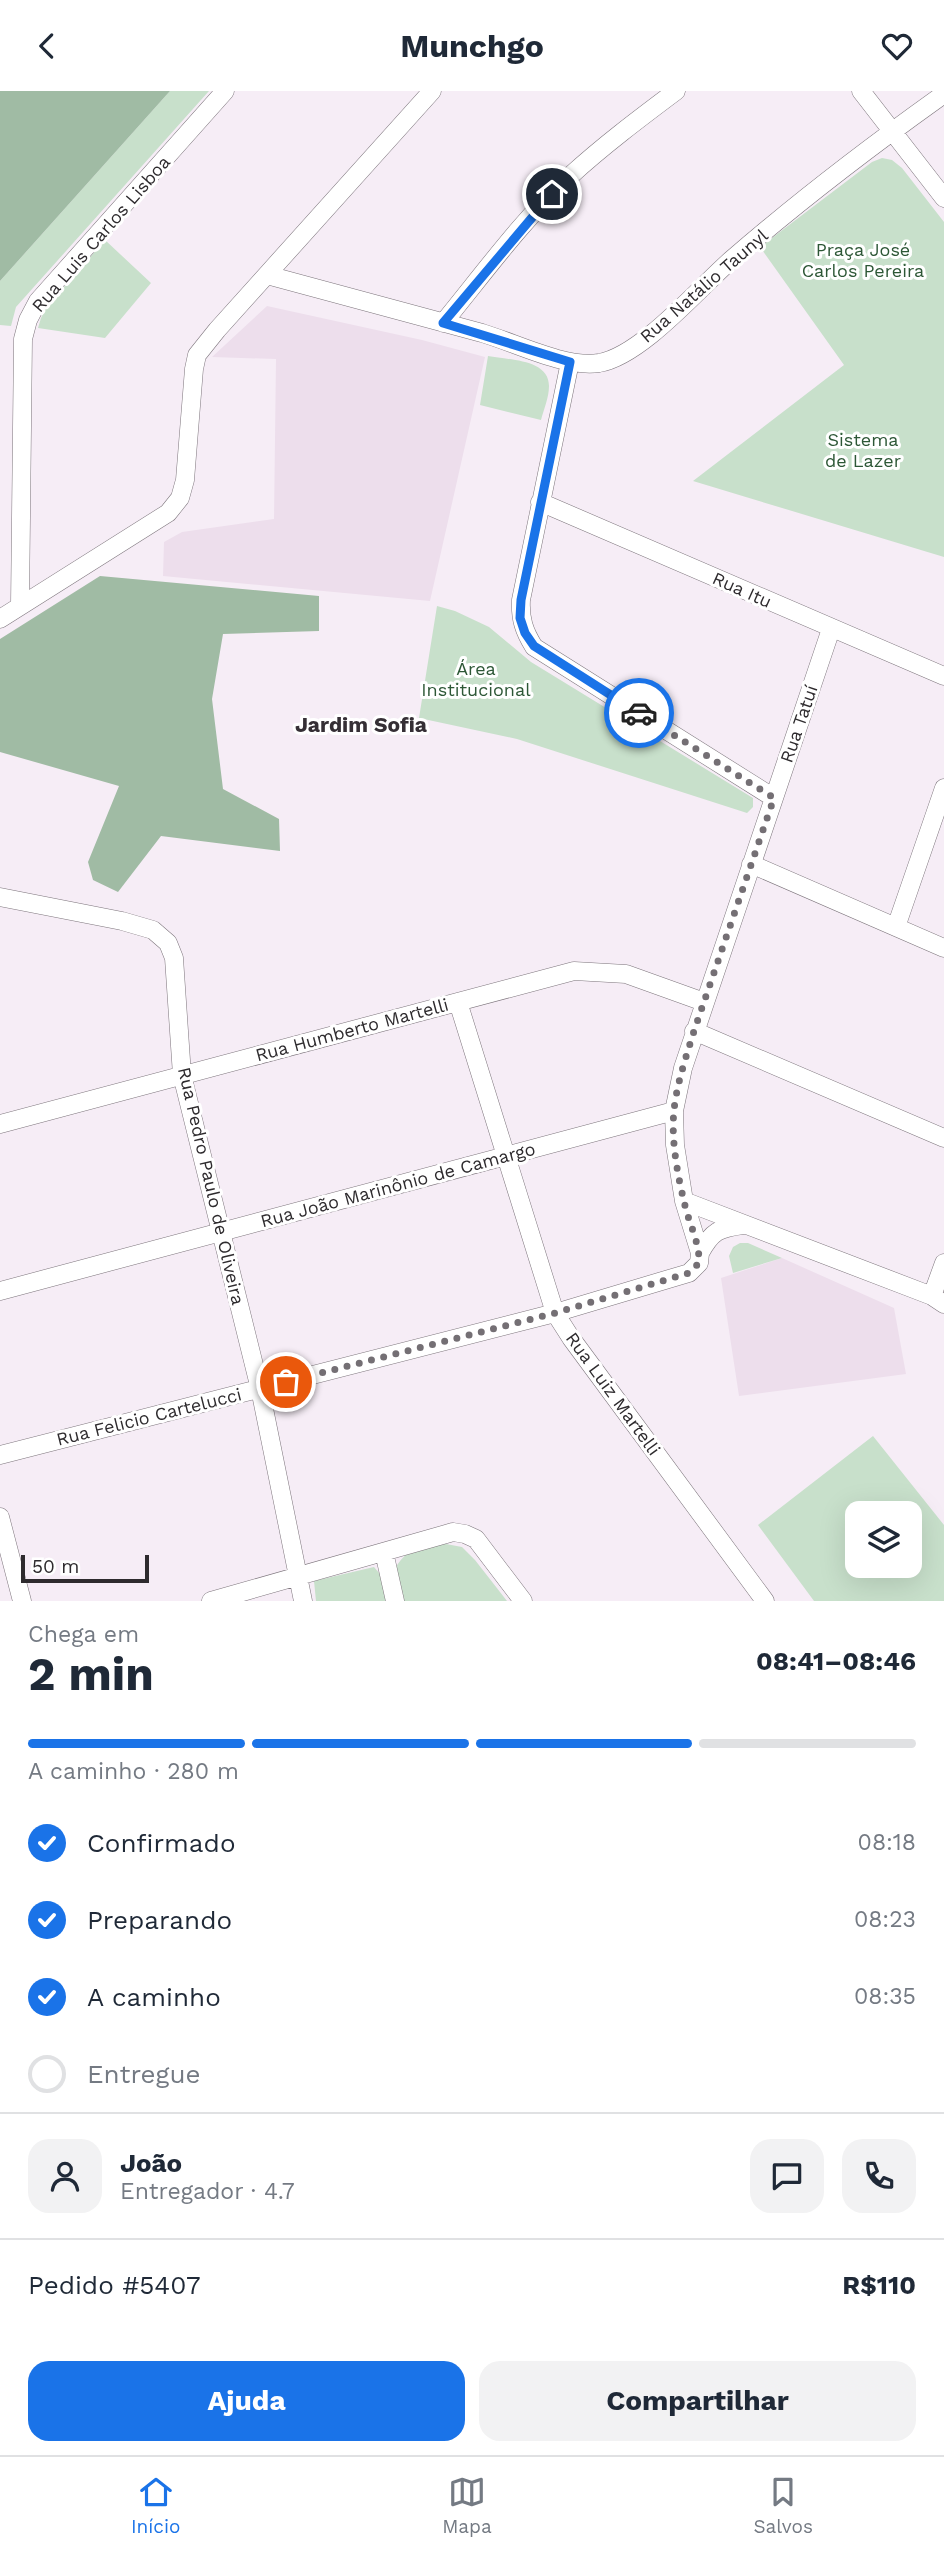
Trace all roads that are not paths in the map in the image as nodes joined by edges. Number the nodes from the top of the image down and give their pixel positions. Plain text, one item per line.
1 (225, 91) edge
2 (432, 91) edge
3 (676, 91) edge
4 (861, 91) edge
5 (944, 94) edge
6 (892, 131) junction
7 (944, 198) edge
8 (267, 275) junction
9 (443, 323) junction
10 (570, 362) junction
11 (540, 502) junction
12 (20, 606) junction
13 (0, 619) edge
14 (831, 629) junction
15 (944, 676) edge
16 (944, 788) edge
17 (774, 798) junction
18 (751, 864) junction
19 (0, 897) edge
20 (896, 927) junction
21 (944, 948) edge
22 (458, 1002) junction
23 (704, 1002) junction
24 (694, 1031) junction
25 (182, 1075) junction
26 (674, 1111) junction
27 (0, 1124) edge
28 (944, 1138) edge
29 (505, 1158) junction
30 (684, 1201) junction
31 (746, 1225) junction
32 (221, 1232) junction
33 (699, 1258) junction
34 (944, 1263) edge
35 (0, 1291) edge
36 (938, 1300) edge
37 (555, 1313) junction
38 (260, 1389) junction
39 (0, 1455) edge
40 (0, 1517) edge
41 (384, 1552) junction
42 (297, 1578) junction
43 (22, 1601) edge
44 (211, 1601) edge
45 (303, 1601) edge
46 (395, 1601) edge
47 (523, 1601) edge
48 (765, 1601) edge

1 - 12 street, Rua Luis Carlos Lisboa
2 - 8 street
3 - 9 street
4 - 6 street
5 - 6 street, Rua Natálio Taunyl
6 - 7 street
6 - 10 street, Rua Natálio Taunyl
8 - 9 street, Rua Natálio Taunyl
8 - 12 street
9 - 10 street, Rua Natálio Taunyl
10 - 11 street
11 - 14 street, Rua Itu
11 - 17 street
12 - 13 street
14 - 15 street, Rua Itu
14 - 17 street, Rua Tatuí
16 - 20 street
17 - 18 street, Rua Tatuí
18 - 20 street
18 - 23 street, Rua Tatuí
19 - 25 street, Rua Pedro Paulo de Oliveira
20 - 21 street
22 - 23 street, Rua Humberto Martelli
22 - 25 street, Rua Humberto Martelli
22 - 29 street, Rua Luiz Martelli
23 - 24 street, Rua Tatuí
24 - 26 street, Rua Tatuí
24 - 28 street
25 - 27 street, Rua Humberto Martelli
25 - 32 street, Rua Pedro Paulo de Oliveira
26 - 29 street, Rua João Marinônio de Camargo
26 - 30 street, Rua Tatuí
29 - 32 street, Rua João Marinônio de Camargo
29 - 37 street, Rua Luiz Martelli
30 - 31 street
30 - 33 street, Rua Tatuí
31 - 33 street, Rua Felicio Cartelucci
31 - 36 street
32 - 35 street, Rua João Marinônio de Camargo
32 - 38 street, Rua Pedro Paulo de Oliveira
33 - 37 street, Rua Felicio Cartelucci
34 - 36 street
37 - 38 street, Rua Felicio Cartelucci
37 - 48 street, Rua Luiz Martelli
38 - 39 street, Rua Felicio Cartelucci
38 - 42 street, Rua Pedro Paulo de Oliveira
40 - 43 street
41 - 42 street
41 - 46 street
41 - 47 street
42 - 44 street
42 - 45 street, Rua Pedro Paulo de Oliveira

